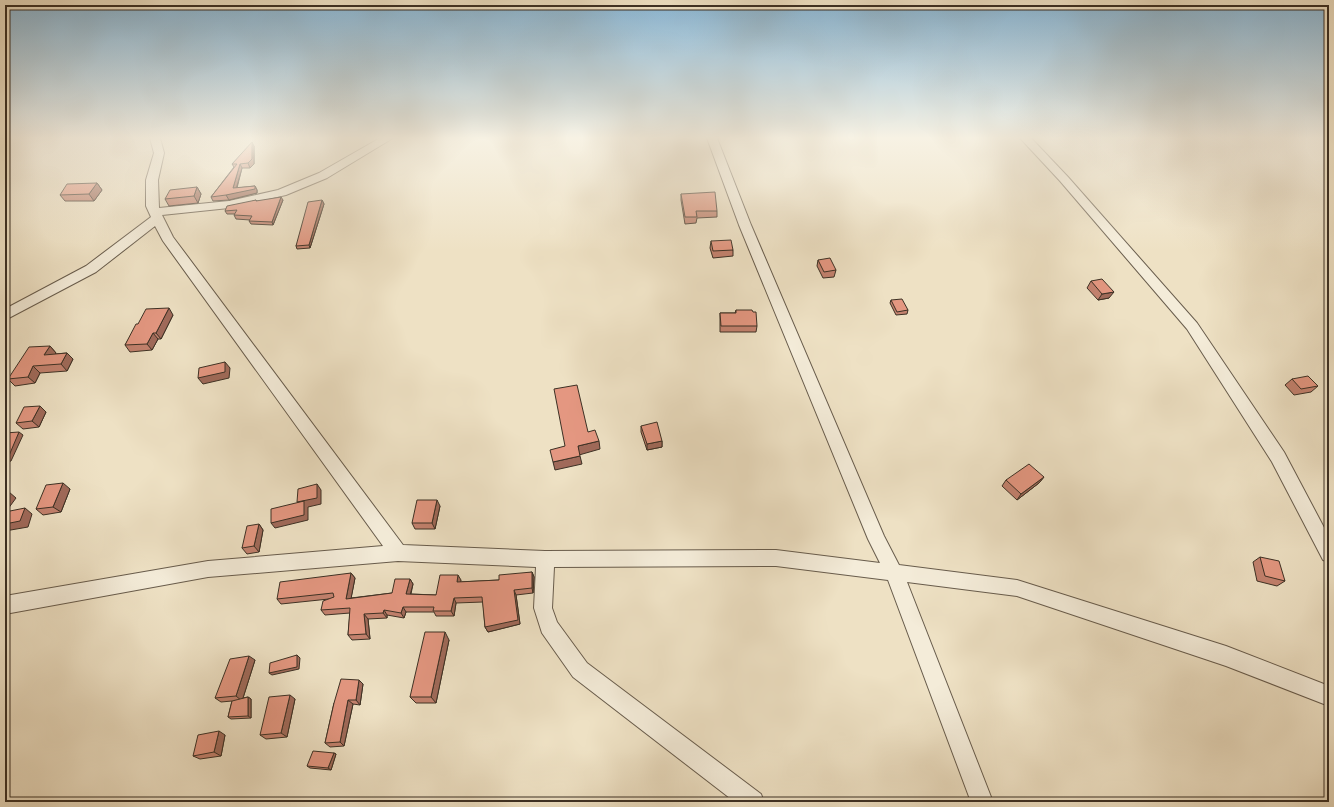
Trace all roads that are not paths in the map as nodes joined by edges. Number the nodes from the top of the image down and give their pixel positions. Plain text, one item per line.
1 (153, 176) edge
2 (323, 176) edge
3 (726, 176) edge
4 (1061, 176) edge
5 (156, 215) junction
6 (5, 315) edge
7 (398, 553) junction
8 (1329, 554) edge
9 (545, 559) junction
10 (894, 573) junction
11 (5, 605) edge
12 (1329, 696) edge
13 (753, 802) edge
14 (982, 802) edge

1 - 5 street
2 - 5 street
3 - 10 street
4 - 8 street
5 - 6 street
5 - 7 street
7 - 9 street
7 - 11 street
9 - 10 street
9 - 13 street
10 - 12 street
10 - 14 street

